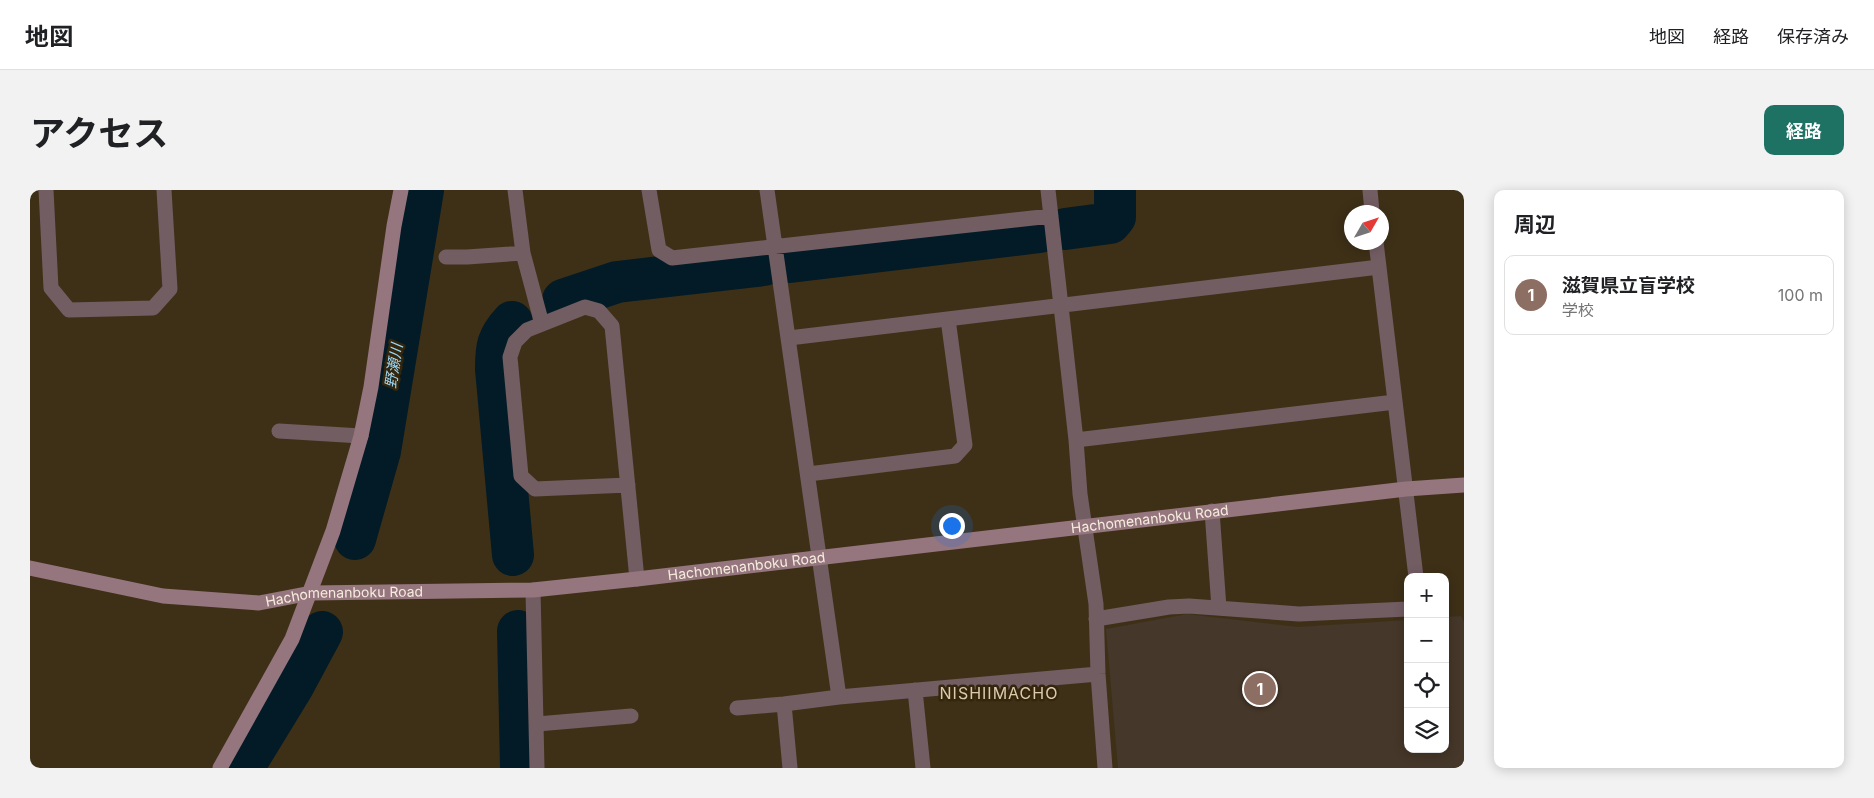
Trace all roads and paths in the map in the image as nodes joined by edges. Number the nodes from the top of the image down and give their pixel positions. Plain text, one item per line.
1 (46, 190) edge
2 (164, 190) edge
3 (401, 190) edge
4 (515, 190) edge
5 (649, 190) edge
6 (767, 190) edge
7 (1048, 190) edge
8 (1370, 190) edge
9 (1371, 205) edge
10 (1051, 216) junction
11 (774, 248) junction
12 (1377, 250) edge
13 (523, 253) junction
14 (446, 257) dead end
15 (1379, 268) junction
16 (1062, 306) junction
17 (948, 320) junction
18 (542, 324) junction
19 (788, 338) junction
20 (1395, 402) junction
21 (279, 431) dead end
22 (361, 436) junction
23 (1076, 440) junction
24 (808, 474) junction
25 (628, 485) junction
26 (1464, 485) edge
27 (1406, 489) junction
28 (1212, 511) junction
29 (1086, 526) junction
30 (818, 557) junction
31 (30, 568) edge
32 (1416, 573) edge
33 (637, 579) junction
34 (533, 590) junction
35 (311, 592) junction
36 (1219, 608) junction
37 (1404, 609) edge
38 (1096, 619) junction
39 (1098, 674) junction
40 (916, 690) junction
41 (838, 697) junction
42 (784, 704) junction
43 (737, 708) dead end
44 (631, 716) dead end
45 (537, 724) junction
46 (220, 768) edge
47 (537, 768) edge
48 (790, 768) edge
49 (923, 768) edge
50 (1105, 768) edge

1 - 2 street
3 - 22 street
4 - 13 street
5 - 11 street
6 - 11 street
7 - 10 street
8 - 9 street
10 - 11 street
10 - 16 street
11 - 19 street
12 - 15 street
13 - 14 street
13 - 18 street
15 - 16 street
15 - 20 street
16 - 17 street
16 - 23 street
17 - 19 street
17 - 24 street
18 - 25 street
18 - 25 street
19 - 24 street
20 - 23 street
20 - 27 street
21 - 22 street
22 - 35 street
23 - 29 street
24 - 30 street
25 - 33 street
26 - 27 street, Hachomenanboku Road
27 - 28 street, Hachomenanboku Road
27 - 32 street
28 - 29 street, Hachomenanboku Road
28 - 36 street
29 - 30 street, Hachomenanboku Road
29 - 38 street
30 - 33 street, Hachomenanboku Road
30 - 41 street
31 - 35 street, Hachomenanboku Road
33 - 34 street, Hachomenanboku Road
34 - 35 street, Hachomenanboku Road
34 - 45 street
35 - 46 street
36 - 37 street
36 - 38 street
38 - 39 street
39 - 40 street
39 - 50 street
40 - 41 street
40 - 49 street
41 - 42 street
42 - 43 street
42 - 48 street
44 - 45 street
45 - 47 street

